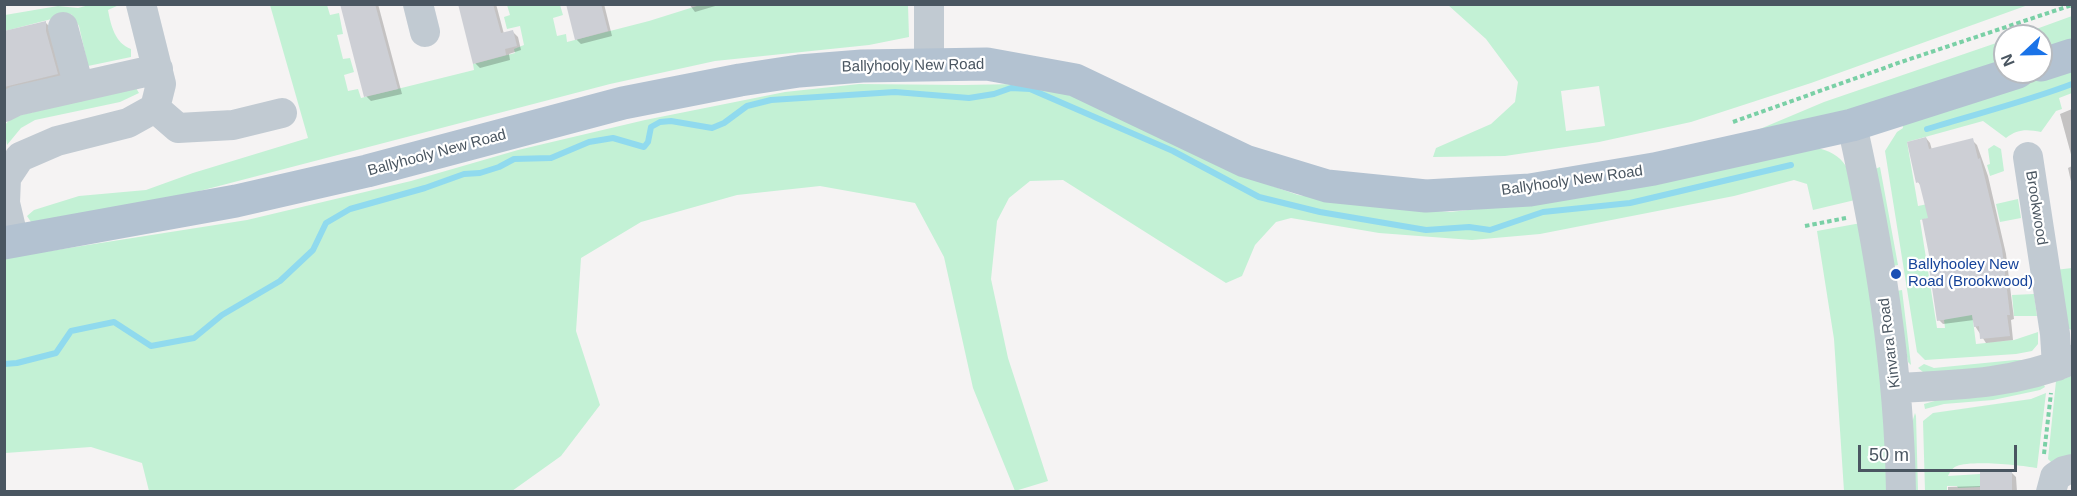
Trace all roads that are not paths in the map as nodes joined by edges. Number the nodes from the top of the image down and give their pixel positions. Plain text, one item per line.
1 (141, 4) edge
2 (929, 4) edge
3 (63, 27) dead end
4 (2073, 55) edge
5 (2053, 61) edge
6 (929, 64) junction
7 (158, 69) junction
8 (1993, 80) edge
9 (79, 87) junction
10 (4, 107) edge
11 (154, 108) junction
12 (282, 113) dead end
13 (1852, 125) junction
14 (2028, 157) dead end
15 (5, 175) edge
16 (9, 242) edge
17 (2060, 373) edge
18 (1896, 387) junction
19 (2073, 469) edge
20 (1901, 492) edge
21 (2051, 492) edge

1 - 7 street
2 - 6 street
3 - 9 street
4 - 5 main road
6 - 13 main road, Ballyhooly New Road
6 - 16 main road, Ballyhooly New Road
7 - 9 street
7 - 11 street
8 - 13 main road, Ballyhooly New Road
9 - 10 street
11 - 12 street
11 - 15 street
13 - 18 street, Kinvara Road
14 - 17 street, Brookwood
15 - 16 street
17 - 18 street
18 - 20 street, Kinvara Road
19 - 21 street

